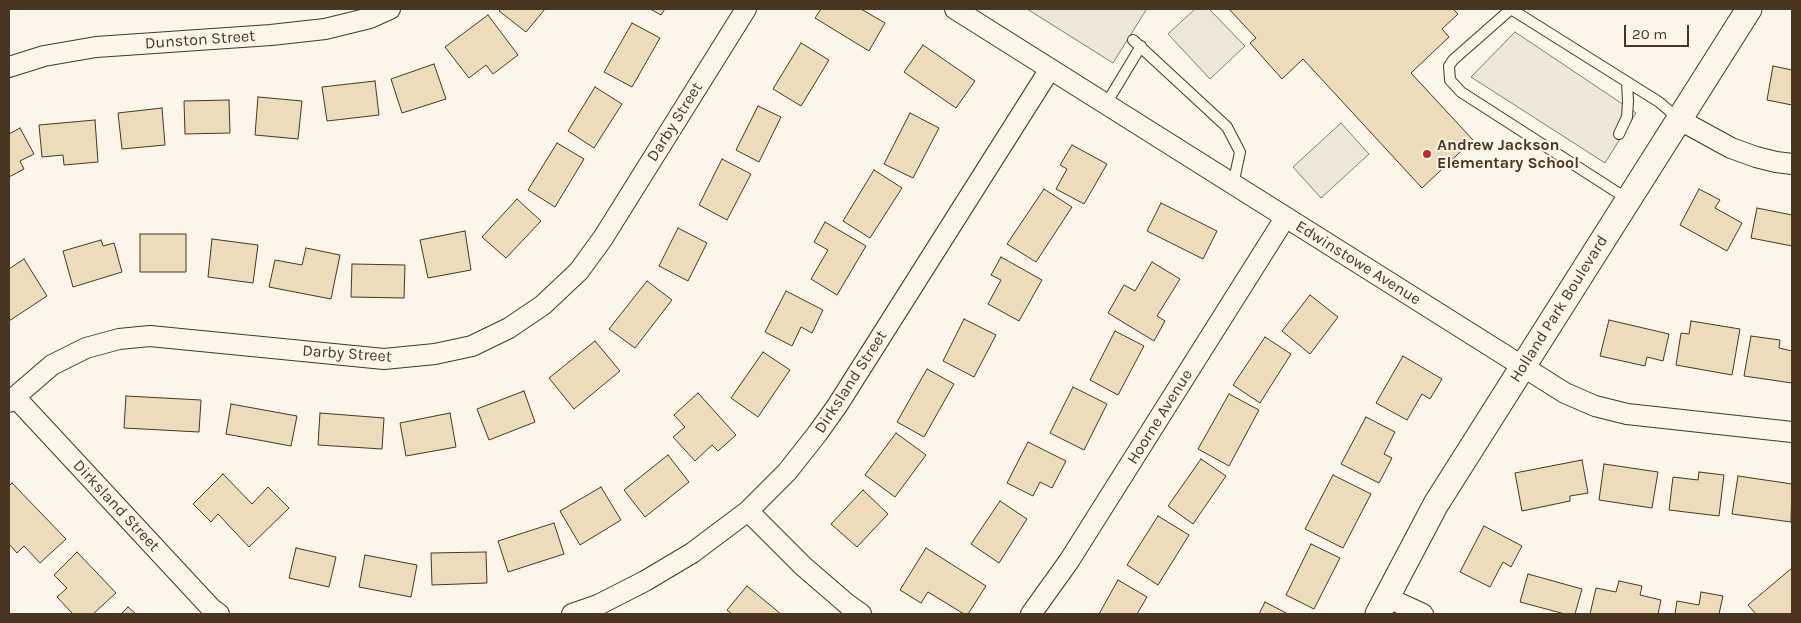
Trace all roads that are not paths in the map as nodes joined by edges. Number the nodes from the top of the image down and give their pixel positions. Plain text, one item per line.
1 (390, 9) edge
2 (746, 9) edge
3 (1511, 9) edge
4 (1749, 9) edge
5 (960, 10) edge
6 (9, 67) edge
7 (1050, 69) junction
8 (1627, 82) junction
9 (1106, 104) junction
10 (1680, 120) junction
11 (1619, 134) dead end
12 (1792, 164) edge
13 (1233, 185) junction
14 (1629, 200) junction
15 (1285, 218) junction
16 (1523, 366) junction
17 (12, 399) edge
18 (1792, 432) edge
19 (748, 511) junction
20 (1382, 606) edge
21 (219, 614) edge
22 (572, 614) edge
23 (861, 614) edge
24 (1031, 614) edge
25 (1424, 614) edge

1 - 6 street, Dunston Street
2 - 17 street, Darby Street
3 - 8 lane
3 - 14 lane
4 - 10 street, Holland Park Boulevard
5 - 7 street, Edwinstowe Avenue
7 - 9 street, Edwinstowe Avenue
7 - 19 street, Dirksland Street
8 - 10 lane
8 - 11 lane
9 - 13 street, Edwinstowe Avenue
9 - 13 lane
10 - 12 street
10 - 14 street, Holland Park Boulevard
13 - 15 street, Edwinstowe Avenue
14 - 16 street, Holland Park Boulevard
15 - 16 street, Edwinstowe Avenue
15 - 24 street, Hoorne Avenue
16 - 18 street, Edwinstowe Avenue
16 - 20 street, Holland Park Boulevard
17 - 21 street, Dirksland Street
19 - 22 street, Dirksland Street
19 - 23 street
20 - 25 street

